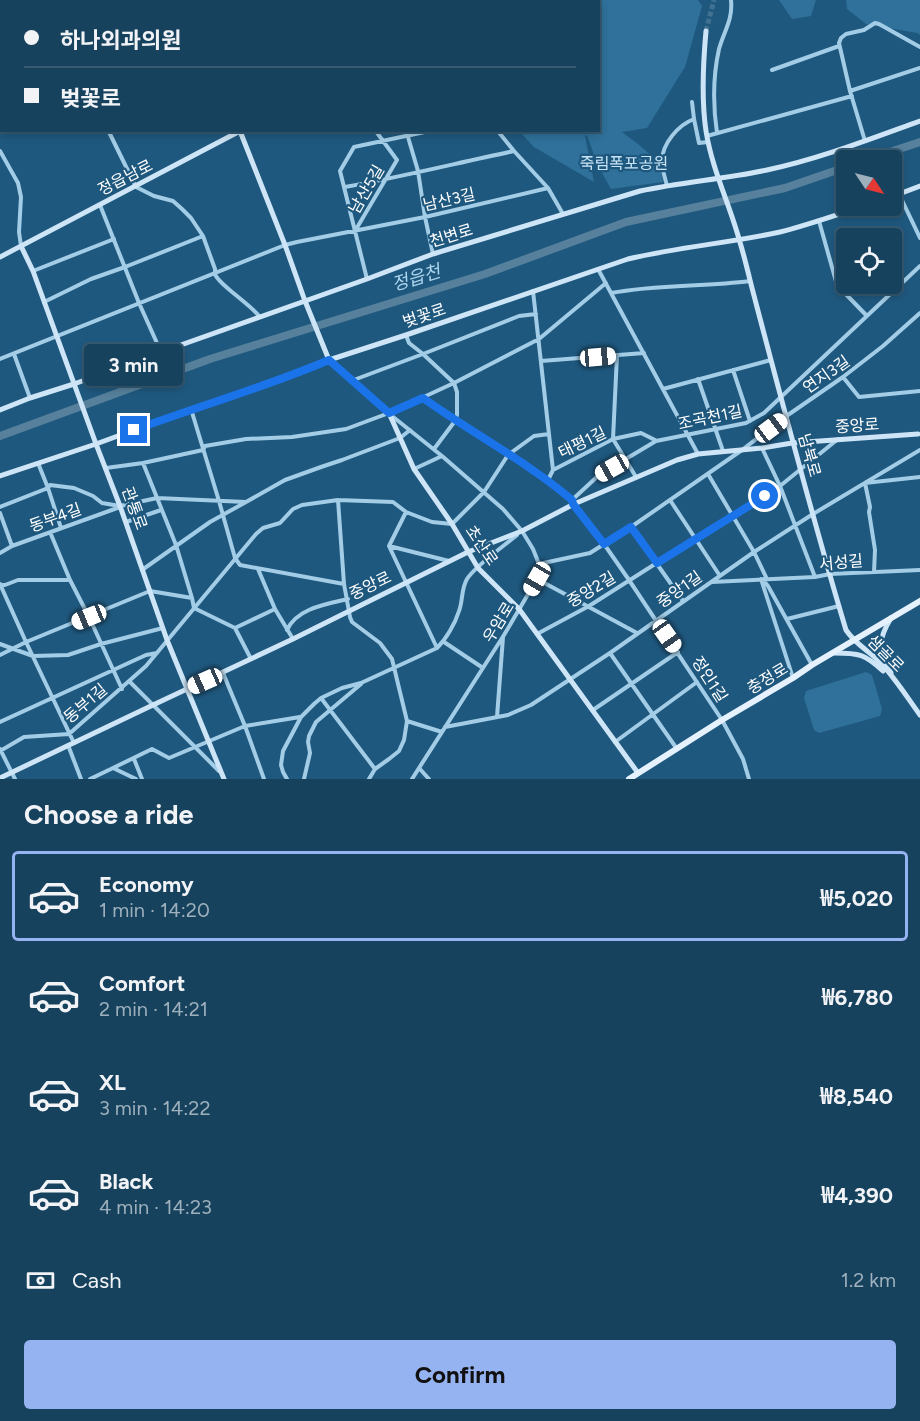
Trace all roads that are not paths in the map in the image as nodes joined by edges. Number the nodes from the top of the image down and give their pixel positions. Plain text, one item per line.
1 (731, 0) edge
2 (706, 31) tunnel mouth
3 (839, 46) junction
4 (920, 47) edge
5 (920, 68) edge
6 (772, 70) dead end
7 (850, 91) junction
8 (852, 96) junction
9 (692, 102) dead end
10 (694, 119) junction
11 (920, 120) edge
12 (109, 132) edge
13 (236, 132) edge
14 (241, 132) edge
15 (376, 132) edge
16 (427, 132) edge
17 (499, 132) edge
18 (717, 133) junction
19 (697, 134) junction
20 (408, 137) junction
21 (707, 137) junction
22 (865, 141) junction
23 (382, 142) junction
24 (0, 150) edge
25 (514, 151) junction
26 (418, 171) junction
27 (385, 180) junction
28 (718, 180) junction
29 (667, 186) junction
30 (920, 186) edge
31 (136, 187) junction
32 (345, 187) junction
33 (548, 188) junction
34 (902, 193) edge
35 (902, 202) edge
36 (100, 205) junction
37 (564, 215) junction
38 (836, 215) edge
39 (424, 217) junction
40 (819, 221) junction
41 (355, 231) junction
42 (203, 236) junction
43 (920, 238) edge
44 (114, 239) junction
45 (739, 239) junction
46 (285, 245) junction
47 (21, 246) junction
48 (433, 254) junction
49 (0, 257) edge
50 (920, 266) edge
51 (124, 267) junction
52 (598, 269) junction
53 (33, 271) junction
54 (215, 274) junction
55 (367, 279) junction
56 (750, 280) junction
57 (836, 281) edge
58 (606, 283) junction
59 (533, 291) junction
60 (612, 293) junction
61 (846, 294) edge
62 (305, 301) junction
63 (44, 302) junction
64 (139, 303) junction
65 (536, 314) junction
66 (920, 314) edge
67 (866, 315) junction
68 (259, 316) junction
69 (406, 335) junction
70 (57, 336) junction
71 (539, 339) junction
72 (161, 351) junction
73 (644, 353) junction
74 (14, 354) junction
75 (423, 354) junction
76 (617, 355) junction
77 (0, 359) edge
78 (329, 360) junction
79 (771, 360) junction
80 (541, 361) junction
81 (733, 370) junction
82 (843, 377) junction
83 (698, 380) junction
84 (351, 381) junction
85 (454, 383) junction
86 (74, 384) junction
87 (663, 389) junction
88 (920, 392) edge
89 (781, 397) junction
90 (30, 398) junction
91 (423, 398) junction
92 (191, 409) junction
93 (0, 410) edge
94 (389, 413) junction
95 (785, 417) junction
96 (455, 421) junction
97 (750, 421) junction
98 (410, 430) junction
99 (716, 430) junction
100 (549, 434) junction
101 (688, 434) junction
102 (920, 435) edge
103 (400, 438) junction
104 (613, 439) junction
105 (839, 439) junction
106 (656, 441) junction
107 (792, 443) junction
108 (96, 444) junction
109 (762, 448) junction
110 (434, 449) junction
111 (203, 450) junction
112 (742, 450) junction
113 (920, 450) edge
114 (723, 451) junction
115 (698, 454) junction
116 (508, 455) junction
117 (442, 456) junction
118 (625, 460) junction
119 (38, 463) junction
120 (143, 463) junction
121 (106, 468) junction
122 (414, 469) junction
123 (800, 469) junction
124 (553, 470) junction
125 (708, 474) junction
126 (0, 476) edge
127 (920, 477) edge
128 (636, 478) junction
129 (548, 480) junction
130 (865, 483) junction
131 (780, 486) junction
132 (48, 488) junction
133 (484, 492) junction
134 (157, 498) junction
135 (338, 500) junction
136 (670, 500) junction
137 (219, 501) junction
138 (246, 502) junction
139 (573, 502) junction
140 (120, 506) junction
141 (0, 507) edge
142 (161, 510) junction
143 (406, 512) junction
144 (0, 513) edge
145 (813, 514) junction
146 (223, 515) junction
147 (733, 516) junction
148 (126, 522) junction
149 (452, 524) junction
150 (796, 525) junction
151 (631, 527) junction
152 (61, 528) junction
153 (522, 531) junction
154 (50, 532) junction
155 (696, 538) junction
156 (604, 544) junction
157 (176, 545) junction
158 (12, 546) junction
159 (389, 546) junction
160 (468, 552) junction
161 (754, 552) junction
162 (0, 553) edge
163 (235, 558) junction
164 (450, 561) junction
165 (657, 563) junction
166 (539, 564) junction
167 (258, 568) junction
168 (478, 568) junction
169 (142, 570) junction
170 (920, 570) edge
171 (874, 572) junction
172 (830, 574) junction
173 (720, 576) junction
174 (815, 577) junction
175 (537, 579) junction
176 (762, 579) junction
177 (70, 580) junction
178 (629, 580) junction
179 (711, 582) junction
180 (406, 583) junction
181 (344, 584) junction
182 (0, 585) edge
183 (150, 591) junction
184 (192, 598) junction
185 (348, 599) junction
186 (683, 601) junction
187 (920, 601) edge
188 (589, 606) junction
189 (839, 606) junction
190 (194, 608) junction
191 (275, 609) junction
192 (519, 609) junction
193 (349, 611) junction
194 (89, 617) junction
195 (892, 617) junction
196 (656, 620) junction
197 (787, 620) junction
198 (163, 628) junction
199 (235, 628) junction
200 (287, 630) junction
201 (637, 633) junction
202 (537, 634) junction
203 (503, 637) junction
204 (293, 639) junction
205 (167, 640) junction
206 (853, 640) junction
207 (26, 642) junction
208 (444, 642) junction
209 (0, 644) edge
210 (101, 644) junction
211 (437, 648) junction
212 (12, 649) junction
213 (678, 652) junction
214 (158, 653) junction
215 (610, 653) junction
216 (834, 653) junction
217 (0, 655) edge
218 (33, 656) junction
219 (251, 659) junction
220 (812, 665) junction
221 (395, 667) junction
222 (483, 668) junction
223 (113, 670) junction
224 (223, 673) junction
225 (793, 678) junction
226 (571, 679) junction
227 (130, 682) junction
228 (697, 682) junction
229 (362, 683) junction
230 (896, 683) junction
231 (632, 684) junction
232 (122, 688) junction
233 (188, 688) junction
234 (52, 698) junction
235 (321, 698) junction
236 (153, 705) junction
237 (330, 710) junction
238 (593, 710) junction
239 (653, 714) junction
240 (920, 715) edge
241 (301, 717) junction
242 (497, 717) junction
243 (722, 720) junction
244 (407, 721) junction
245 (0, 722) edge
246 (245, 726) junction
247 (444, 729) junction
248 (69, 734) junction
249 (209, 742) junction
250 (615, 742) junction
251 (74, 743) junction
252 (68, 745) junction
253 (195, 747) junction
254 (0, 750) edge
255 (677, 750) junction
256 (134, 759) junction
257 (113, 768) junction
258 (419, 768) junction
259 (375, 769) junction
260 (12, 772) junction
261 (638, 773) junction
262 (223, 776) edge
263 (0, 778) edge
264 (15, 779) edge
265 (81, 779) edge
266 (90, 779) edge
267 (136, 779) edge
268 (142, 779) edge
269 (264, 779) edge
270 (286, 779) edge
271 (304, 779) edge
272 (369, 779) edge
273 (412, 779) edge
274 (429, 779) edge
275 (629, 779) edge
276 (749, 779) edge

1 - 18 street
2 - 21 street, 남북로
3 - 4 street
3 - 6 street
3 - 7 street
5 - 7 street
7 - 8 street
8 - 18 street
8 - 22 street
9 - 10 street
10 - 19 street
10 - 29 street
11 - 22 street, 천변로
12 - 31 street
13 - 31 street, 정읍남로
14 - 46 street
15 - 23 street, 남산5길
16 - 20 street
17 - 25 street
18 - 21 street
19 - 21 street
19 - 21 street
20 - 23 street
20 - 26 street
21 - 28 street, 남북로
22 - 28 street, 천변로
23 - 27 street, 남산5길
23 - 32 street
24 - 47 street
25 - 26 street
25 - 33 street
26 - 27 street
26 - 39 street
27 - 32 street
27 - 41 street, 남산5길
28 - 29 street, 천변로
28 - 45 street, 남북로
29 - 37 street, 천변로
30 - 34 street
31 - 36 street, 정읍남로
31 - 42 street
32 - 41 street
33 - 37 street
33 - 39 street, 남산3길
35 - 43 street
36 - 44 street
36 - 47 street, 정읍남로
37 - 48 street, 천변로
38 - 40 street, 벚꽃로
39 - 41 street, 남산3길
39 - 48 street
40 - 45 street, 벚꽃로
40 - 57 street
41 - 46 street, 남산3길
41 - 55 street
42 - 51 street
42 - 54 street
44 - 51 street
44 - 53 street
45 - 52 street, 벚꽃로
45 - 56 street, 남북로
46 - 54 street, 남산3길
46 - 62 street
47 - 49 street, 정읍남로
47 - 53 street, 관통로
48 - 55 street, 천변로
50 - 67 street, 조곡천1길
51 - 63 street
51 - 64 street
52 - 58 street
52 - 59 street, 벚꽃로
53 - 63 street, 관통로
54 - 64 street, 남산3길
54 - 68 street
55 - 62 street, 천변로
56 - 60 street
56 - 79 street, 남북로
58 - 60 street
58 - 71 street
59 - 65 street
59 - 69 street, 벚꽃로
60 - 73 street
61 - 67 street
62 - 68 street, 천변로
62 - 78 street
63 - 70 street, 관통로
64 - 70 street, 남산3길
64 - 72 street
65 - 71 street
65 - 75 street
66 - 82 street, 연지3길
67 - 89 street, 조곡천1길
68 - 72 street, 천변로
69 - 75 street
69 - 78 street, 벚꽃로
70 - 74 street, 남산3길
70 - 86 street, 관통로
71 - 80 street
71 - 85 street
72 - 86 street, 천변로
73 - 76 street
73 - 87 street
74 - 77 street, 남산3길
74 - 90 street
75 - 84 street
75 - 85 street
76 - 80 street
76 - 104 street
78 - 84 street, 초산로
78 - 92 street, 벚꽃로
79 - 81 street
79 - 89 street, 남북로
80 - 100 street
81 - 83 street
81 - 97 street
82 - 88 street
82 - 95 street, 연지3길
83 - 87 street
83 - 99 street
84 - 94 street, 초산로
85 - 91 street
85 - 96 street
86 - 90 street, 천변로
86 - 108 street, 관통로
87 - 101 street
89 - 95 street, 남북로
89 - 97 street, 조곡천1길
90 - 93 street, 천변로
91 - 94 street
91 - 96 street, 정인1길
92 - 108 street, 벚꽃로
92 - 111 street
94 - 98 street
94 - 103 street, 초산로
94 - 111 street
95 - 107 street, 남북로
95 - 112 street, 연지3길
96 - 110 street
96 - 116 street, 정인1길
97 - 99 street, 조곡천1길
98 - 103 street
98 - 110 street
99 - 101 street, 조곡천1길
99 - 114 street
100 - 116 street
100 - 124 street
101 - 106 street, 조곡천1길
101 - 115 street
102 - 105 street, 중앙로
103 - 122 street, 초산로
103 - 138 street
104 - 106 street, 태평1길
104 - 118 street
104 - 124 street, 태평1길
105 - 107 street, 중앙로
105 - 123 street, 중앙2길
106 - 118 street, 조곡천1길
107 - 109 street, 중앙로
107 - 123 street, 남북로
108 - 119 street, 벚꽃로
108 - 121 street, 관통로
109 - 112 street, 중앙로
109 - 131 street
110 - 117 street
111 - 120 street
111 - 137 street
112 - 114 street, 중앙로
112 - 125 street, 연지3길
113 - 130 street, 중앙1길
114 - 115 street, 중앙로
115 - 128 street, 중앙로
116 - 129 street, 정인1길
116 - 133 street
117 - 122 street
117 - 133 street
118 - 128 street
118 - 139 street, 조곡천1길
119 - 126 street, 벚꽃로
119 - 132 street
120 - 121 street
120 - 134 street
121 - 140 street, 관통로
122 - 149 street, 초산로
123 - 131 street, 중앙2길
123 - 145 street, 남북로
124 - 129 street
125 - 136 street, 연지3길
125 - 147 street
127 - 130 street
128 - 139 street, 중앙로
129 - 139 street, 정인1길
130 - 145 street, 중앙1길
130 - 171 street
131 - 147 street, 중앙2길
131 - 150 street
132 - 140 street
132 - 141 street
132 - 152 street
133 - 149 street
133 - 153 street
134 - 137 street, 동부4길
134 - 140 street, 동부4길
134 - 142 street
135 - 143 street, 동부1길
135 - 163 street, 동부1길
135 - 181 street
136 - 151 street, 연지3길
136 - 155 street
137 - 138 street, 동부4길
137 - 146 street
138 - 146 street
139 - 153 street, 중앙로
139 - 156 street, 정인1길
140 - 148 street, 관통로
140 - 152 street, 동부4길
142 - 148 street
142 - 157 street
143 - 149 street, 동부1길
143 - 159 street
144 - 158 street
145 - 150 street, 중앙1길
145 - 172 street, 남북로
146 - 157 street
146 - 163 street
147 - 155 street, 중앙2길
147 - 161 street
148 - 169 street, 관통로
149 - 160 street, 초산로
150 - 161 street, 중앙1길
150 - 174 street
151 - 156 street, 연지3길
151 - 165 street
152 - 154 street, 동부4길
153 - 160 street, 중앙로
153 - 166 street
153 - 168 street
154 - 158 street, 동부4길
154 - 177 street
155 - 165 street, 중앙2길
155 - 173 street
156 - 166 street, 연지3길
156 - 178 street, 정인1길
157 - 169 street
157 - 184 street
158 - 162 street, 동부4길
159 - 164 street
159 - 180 street
160 - 164 street, 중앙로
160 - 168 street, 초산로
161 - 173 street, 중앙1길
161 - 176 street
163 - 167 street
163 - 190 street, 동부1길
164 - 180 street, 중앙로
165 - 178 street, 중앙2길
165 - 186 street
166 - 175 street, 우암로
167 - 181 street
167 - 191 street
168 - 192 street, 초산로
168 - 208 street
169 - 183 street, 관통로
170 - 171 street, 서성길
171 - 172 street, 서성길
172 - 174 street, 서성길
172 - 189 street, 남북로
173 - 179 street, 중앙1길
174 - 176 street, 서성길
175 - 188 street
175 - 192 street, 우암로
176 - 179 street, 서성길
176 - 197 street
176 - 225 street
177 - 182 street
177 - 194 street
178 - 188 street, 중앙2길
178 - 196 street, 정인1길
179 - 186 street, 중앙1길
180 - 193 street, 중앙로
180 - 211 street
181 - 185 street
182 - 207 street
183 - 184 street
183 - 194 street
183 - 198 street, 관통로
184 - 190 street
185 - 193 street
185 - 200 street
186 - 196 street, 중앙1길
187 - 195 main road, 충정로
188 - 201 street
188 - 202 street, 중앙2길
189 - 197 street
189 - 206 street, 남북로
190 - 199 street
190 - 205 street, 동부1길
191 - 199 street
191 - 200 street
192 - 202 street, 초산로
192 - 203 street, 우암로
193 - 204 street, 중앙로
193 - 221 street
194 - 207 street
194 - 210 street
195 - 206 main road, 충정로
195 - 230 street
196 - 201 street, 중앙1길
196 - 213 street, 정인1길
197 - 220 street
198 - 205 street, 관통로
198 - 210 street
199 - 219 street
200 - 204 street
201 - 215 street, 중앙1길
202 - 226 street, 초산로
203 - 222 street, 우암로
203 - 242 street
204 - 219 street, 중앙로
205 - 214 street, 동부1길
205 - 233 street, 관통로
206 - 216 main road, 충정로
206 - 230 street, 샘골로
207 - 212 street
207 - 218 street
208 - 211 street
208 - 222 street
209 - 212 street
210 - 218 street
210 - 223 street
211 - 221 street
212 - 217 street
212 - 218 street
213 - 228 street, 정인1길
213 - 231 street
214 - 223 street
214 - 227 street, 동부1길
215 - 226 street, 중앙1길
215 - 231 street
216 - 220 main road, 충정로
216 - 230 street
218 - 234 street
219 - 224 street, 중앙로
220 - 225 main road, 충정로
221 - 229 street
221 - 244 street
222 - 247 street, 우암로
223 - 232 street
223 - 234 street
224 - 233 street, 중앙로
224 - 246 street
225 - 243 main road, 충정로
226 - 238 street, 초산로
226 - 242 street, 중앙1길
227 - 232 street, 동부1길
227 - 236 street
228 - 239 street
228 - 243 street, 정인1길
229 - 235 street
229 - 237 street
230 - 240 street, 샘골로
231 - 238 street
231 - 239 street
232 - 248 street, 동부1길
233 - 236 street, 중앙로
233 - 249 street, 관통로
234 - 245 street
234 - 248 street
235 - 237 street
235 - 241 street
236 - 251 street, 중앙로
236 - 253 street
237 - 259 street
237 - 271 street
238 - 250 street, 초산로
239 - 250 street
239 - 255 street
241 - 246 street
241 - 270 street
242 - 247 street, 중앙1길
243 - 255 main road, 충정로
243 - 276 street, 정인1길
244 - 247 street
244 - 259 street
246 - 249 street
246 - 269 street
247 - 258 street, 우암로
248 - 251 street
248 - 254 street, 동부1길
249 - 253 street
249 - 262 street, 관통로
250 - 261 street, 초산로
251 - 252 street, 중앙로
252 - 260 street, 중앙로
252 - 265 street
253 - 256 street
253 - 262 street
254 - 260 street
255 - 261 main road, 충정로
256 - 257 street
256 - 268 street
257 - 266 street
257 - 267 street
258 - 273 street, 우암로
258 - 274 street
259 - 272 street
260 - 263 street, 중앙로
260 - 264 street
261 - 275 main road, 충정로

